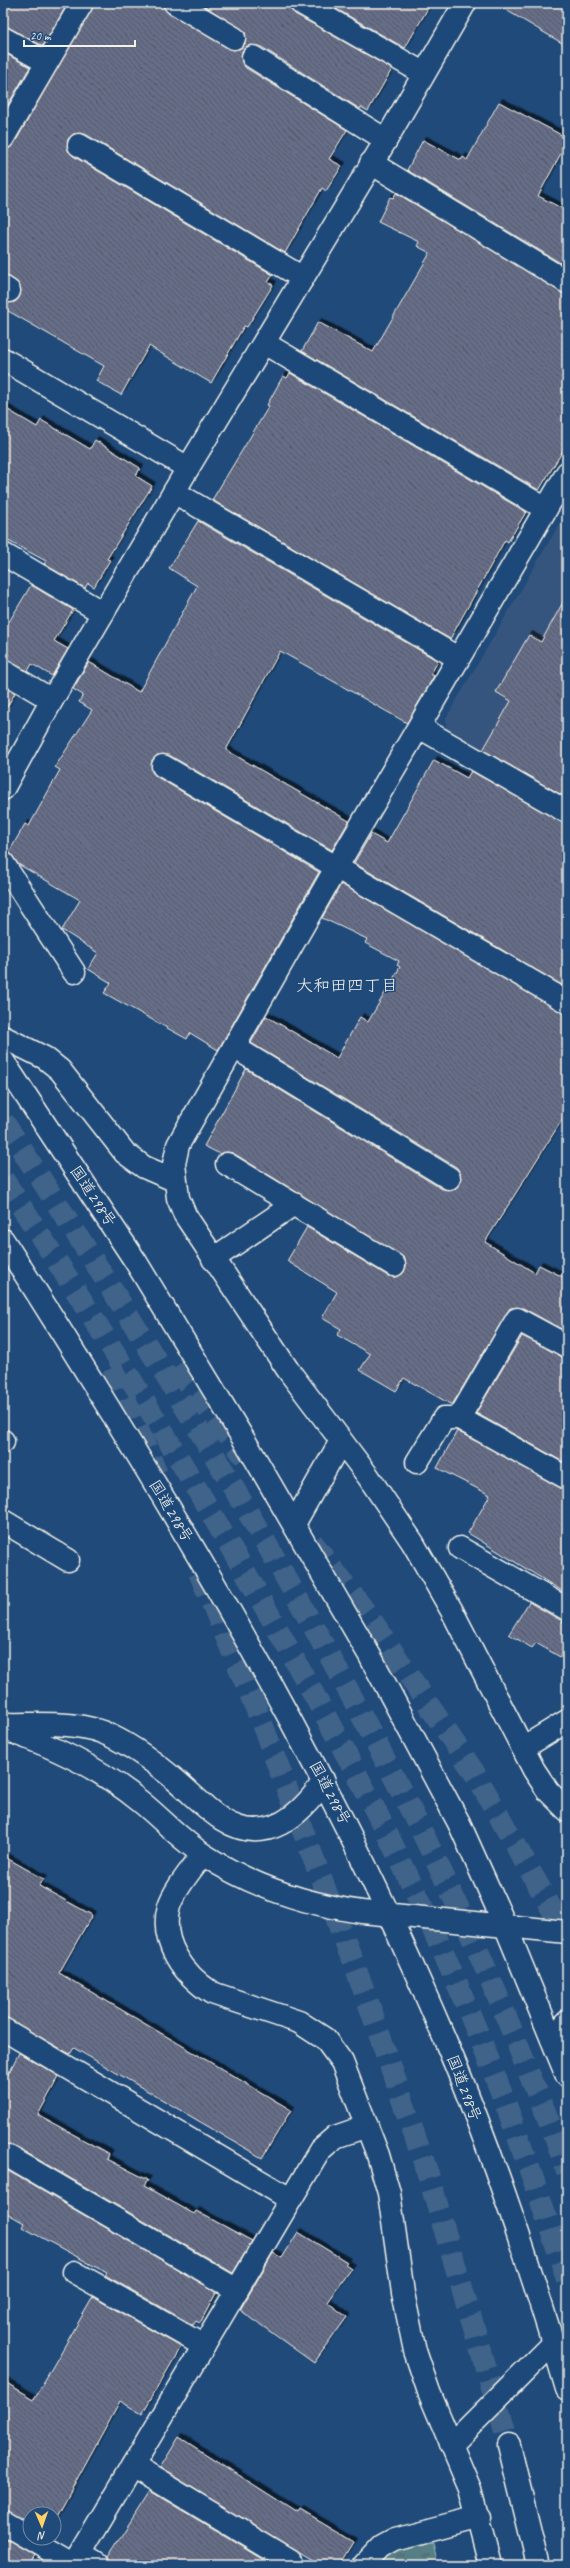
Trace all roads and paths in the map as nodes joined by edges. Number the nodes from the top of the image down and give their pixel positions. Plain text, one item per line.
1 (82, 3) edge
2 (175, 3) edge
3 (301, 3) edge
4 (465, 3) edge
5 (3, 38) edge
6 (234, 38) dead end
7 (253, 57) dead end
8 (46, 62) junction
9 (423, 73) junction
10 (3, 138) edge
11 (386, 140) junction
12 (79, 145) dead end
13 (371, 163) junction
14 (303, 278) junction
15 (567, 282) edge
16 (264, 343) junction
17 (3, 359) edge
18 (188, 468) junction
19 (567, 473) edge
20 (174, 492) junction
21 (546, 509) junction
22 (3, 554) edge
23 (103, 613) junction
24 (458, 658) junction
25 (3, 671) edge
26 (52, 700) junction
27 (418, 727) junction
28 (163, 766) dead end
29 (3, 789) edge
30 (567, 812) edge
31 (3, 863) edge
32 (336, 868) junction
33 (74, 972) dead end
34 (567, 1002) edge
35 (3, 1037) edge
36 (234, 1047) junction
37 (3, 1061) edge
38 (227, 1164) dead end
39 (449, 1178) dead end
40 (174, 1180) junction
41 (294, 1204) junction
42 (3, 1240) edge
43 (213, 1259) junction
44 (394, 1265) dead end
45 (567, 1346) edge
46 (459, 1418) junction
47 (341, 1441) junction
48 (417, 1462) dead end
49 (567, 1478) edge
50 (3, 1522) edge
51 (294, 1524) junction
52 (460, 1548) dead end
53 (68, 1560) dead end
54 (567, 1609) edge
55 (567, 1721) edge
56 (3, 1724) edge
57 (3, 1729) edge
58 (523, 1748) junction
59 (324, 1781) junction
60 (567, 1810) edge
61 (202, 1854) junction
62 (390, 1915) junction
63 (505, 1925) junction
64 (567, 1932) edge
65 (567, 2022) edge
66 (3, 2029) edge
67 (552, 2039) junction
68 (567, 2076) edge
69 (367, 2126) junction
70 (9, 2157) dead end
71 (290, 2199) junction
72 (74, 2272) dead end
73 (237, 2290) junction
74 (553, 2343) junction
75 (204, 2346) junction
76 (567, 2389) edge
77 (451, 2445) junction
78 (509, 2445) tunnel mouth
79 (133, 2466) junction
80 (479, 2516) junction
81 (3, 2523) edge
82 (289, 2560) dead end
83 (82, 2562) edge
84 (364, 2565) edge
85 (490, 2565) edge
86 (538, 2565) edge

1 - 8 main road
2 - 6 main road
3 - 9 main road
4 - 9 main road
5 - 8 main road
7 - 11 main road
8 - 10 main road
9 - 11 main road
11 - 13 main road
12 - 14 main road
13 - 14 main road
13 - 15 main road
14 - 16 main road
16 - 18 main road
16 - 21 main road
17 - 18 main road
18 - 20 main road
19 - 21 main road
20 - 23 main road
20 - 24 main road
21 - 24 main road
22 - 23 main road
23 - 26 main road
24 - 27 main road
25 - 26 main road
26 - 29 main road
27 - 30 main road
27 - 32 main road
28 - 32 main road
31 - 33 main road
32 - 34 main road
32 - 36 main road
35 - 40 main road
36 - 39 main road
36 - 40 main road
37 - 51 main road, 国道298号
38 - 41 main road
40 - 43 main road
41 - 43 main road
41 - 44 main road
42 - 59 main road, 国道298号
43 - 47 main road
45 - 46 main road
46 - 48 main road
46 - 49 main road
47 - 51 main road
47 - 58 main road
50 - 53 main road
51 - 63 main road, 国道298号
52 - 54 main road
55 - 58 main road
56 - 59 main road
57 - 61 main road
58 - 60 main road
59 - 62 main road, 国道298号
61 - 62 main road
61 - 69 main road
62 - 63 main road
62 - 74 main road, 国道298号
63 - 64 main road
63 - 67 main road, 国道298号
65 - 67 main road
66 - 71 main road
67 - 68 main road, 国道298号
69 - 71 main road
69 - 77 main road
70 - 73 main road
71 - 73 main road
72 - 75 main road
73 - 75 main road
74 - 76 main road, 国道298号
74 - 77 main road
75 - 79 main road
77 - 80 main road
78 - 86 main road
79 - 82 main road
79 - 83 main road
80 - 84 main road
80 - 85 main road
81 - 83 main road

